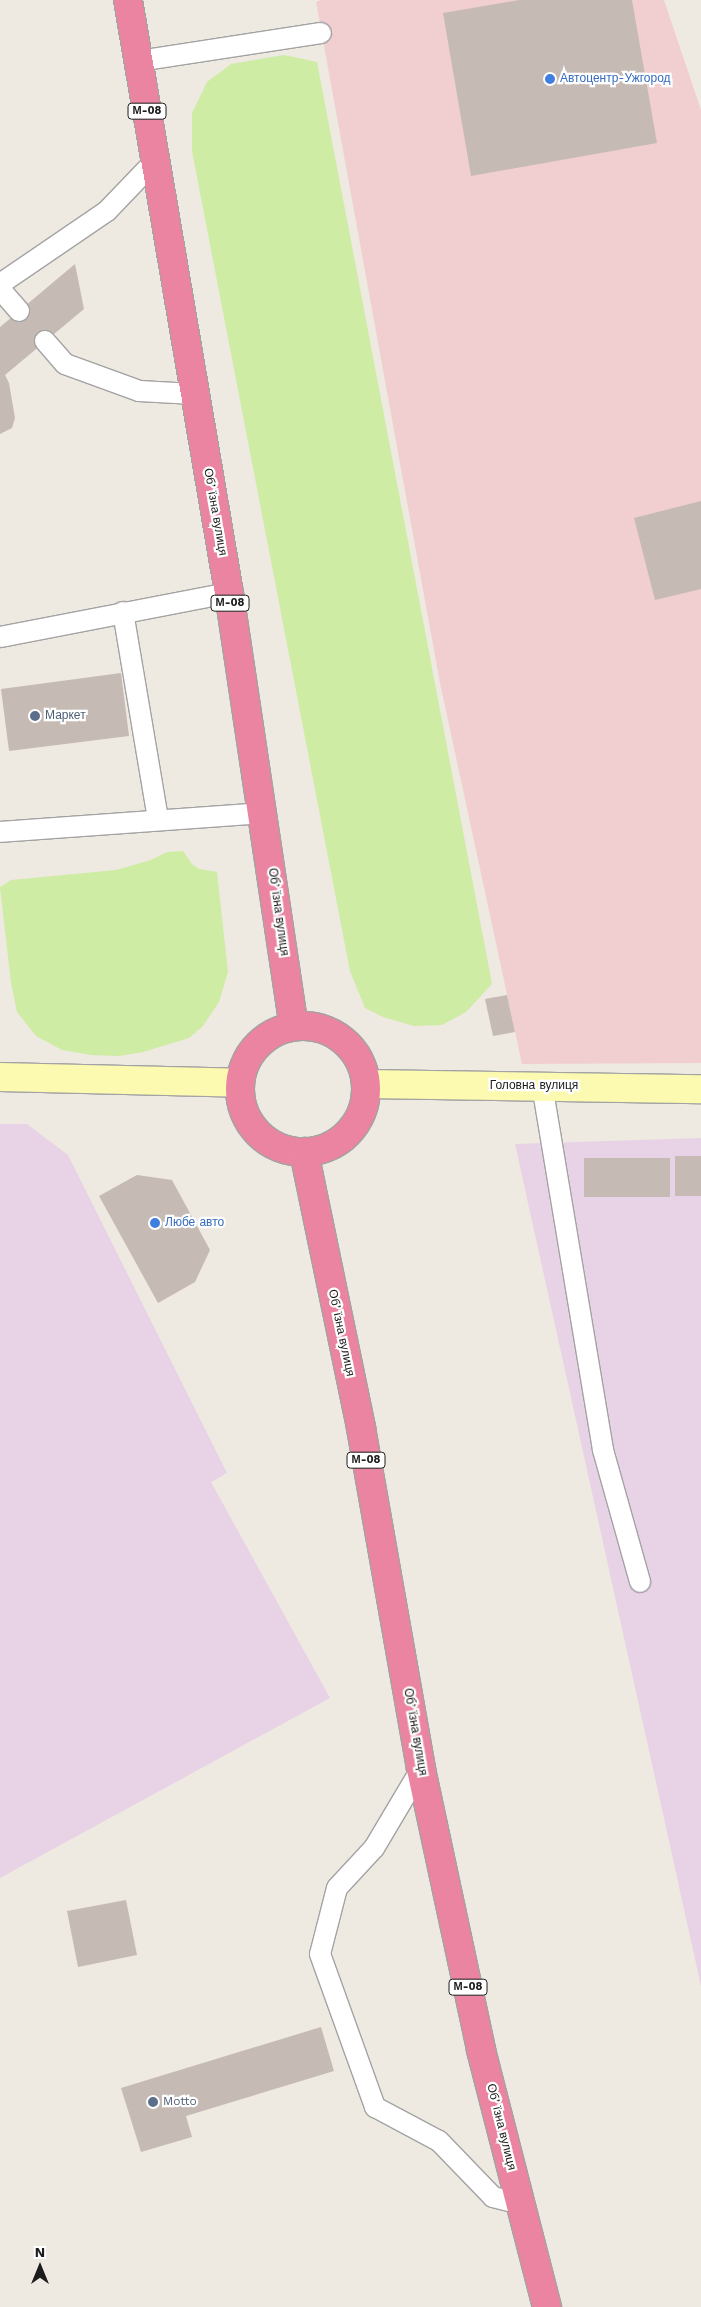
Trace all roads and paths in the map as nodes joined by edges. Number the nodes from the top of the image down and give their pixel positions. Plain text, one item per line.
1 (128, 0) edge
2 (321, 32) dead end
3 (138, 61) junction
4 (155, 162) junction
5 (0, 284) edge
6 (0, 289) edge
7 (19, 311) dead end
8 (45, 341) dead end
9 (194, 394) junction
10 (229, 593) junction
11 (123, 612) junction
12 (0, 637) edge
13 (264, 813) junction
14 (158, 820) junction
15 (0, 832) edge
16 (294, 1026) junction
17 (0, 1077) edge
18 (240, 1083) junction
19 (366, 1084) junction
20 (542, 1086) junction
21 (701, 1089) edge
22 (304, 1152) junction
23 (640, 1582) dead end
24 (421, 1769) junction
25 (520, 2204) junction
26 (547, 2307) edge

1 - 3 highway, Обʼїзна вулиця / М-08
2 - 3 lane
3 - 4 highway, Обʼїзна вулиця / М-08
4 - 5 lane
4 - 9 highway, Обʼїзна вулиця / М-08
6 - 7 lane
8 - 9 lane
9 - 10 highway, Обʼїзна вулиця / М-08
10 - 11 lane
10 - 13 highway, Обʼїзна вулиця / М-08
11 - 12 lane
11 - 14 lane
13 - 14 lane
13 - 16 highway, Обʼїзна вулиця / М-08
14 - 15 lane
16 - 18 highway
16 - 19 highway
17 - 18 street
18 - 22 highway
19 - 20 street, Головна вулиця
19 - 22 highway
20 - 21 street, Головна вулиця
20 - 23 lane
22 - 24 highway, Обʼїзна вулиця / М-08
24 - 25 highway, Обʼїзна вулиця / М-08
24 - 25 lane
25 - 26 highway, Обʼїзна вулиця / М-08

